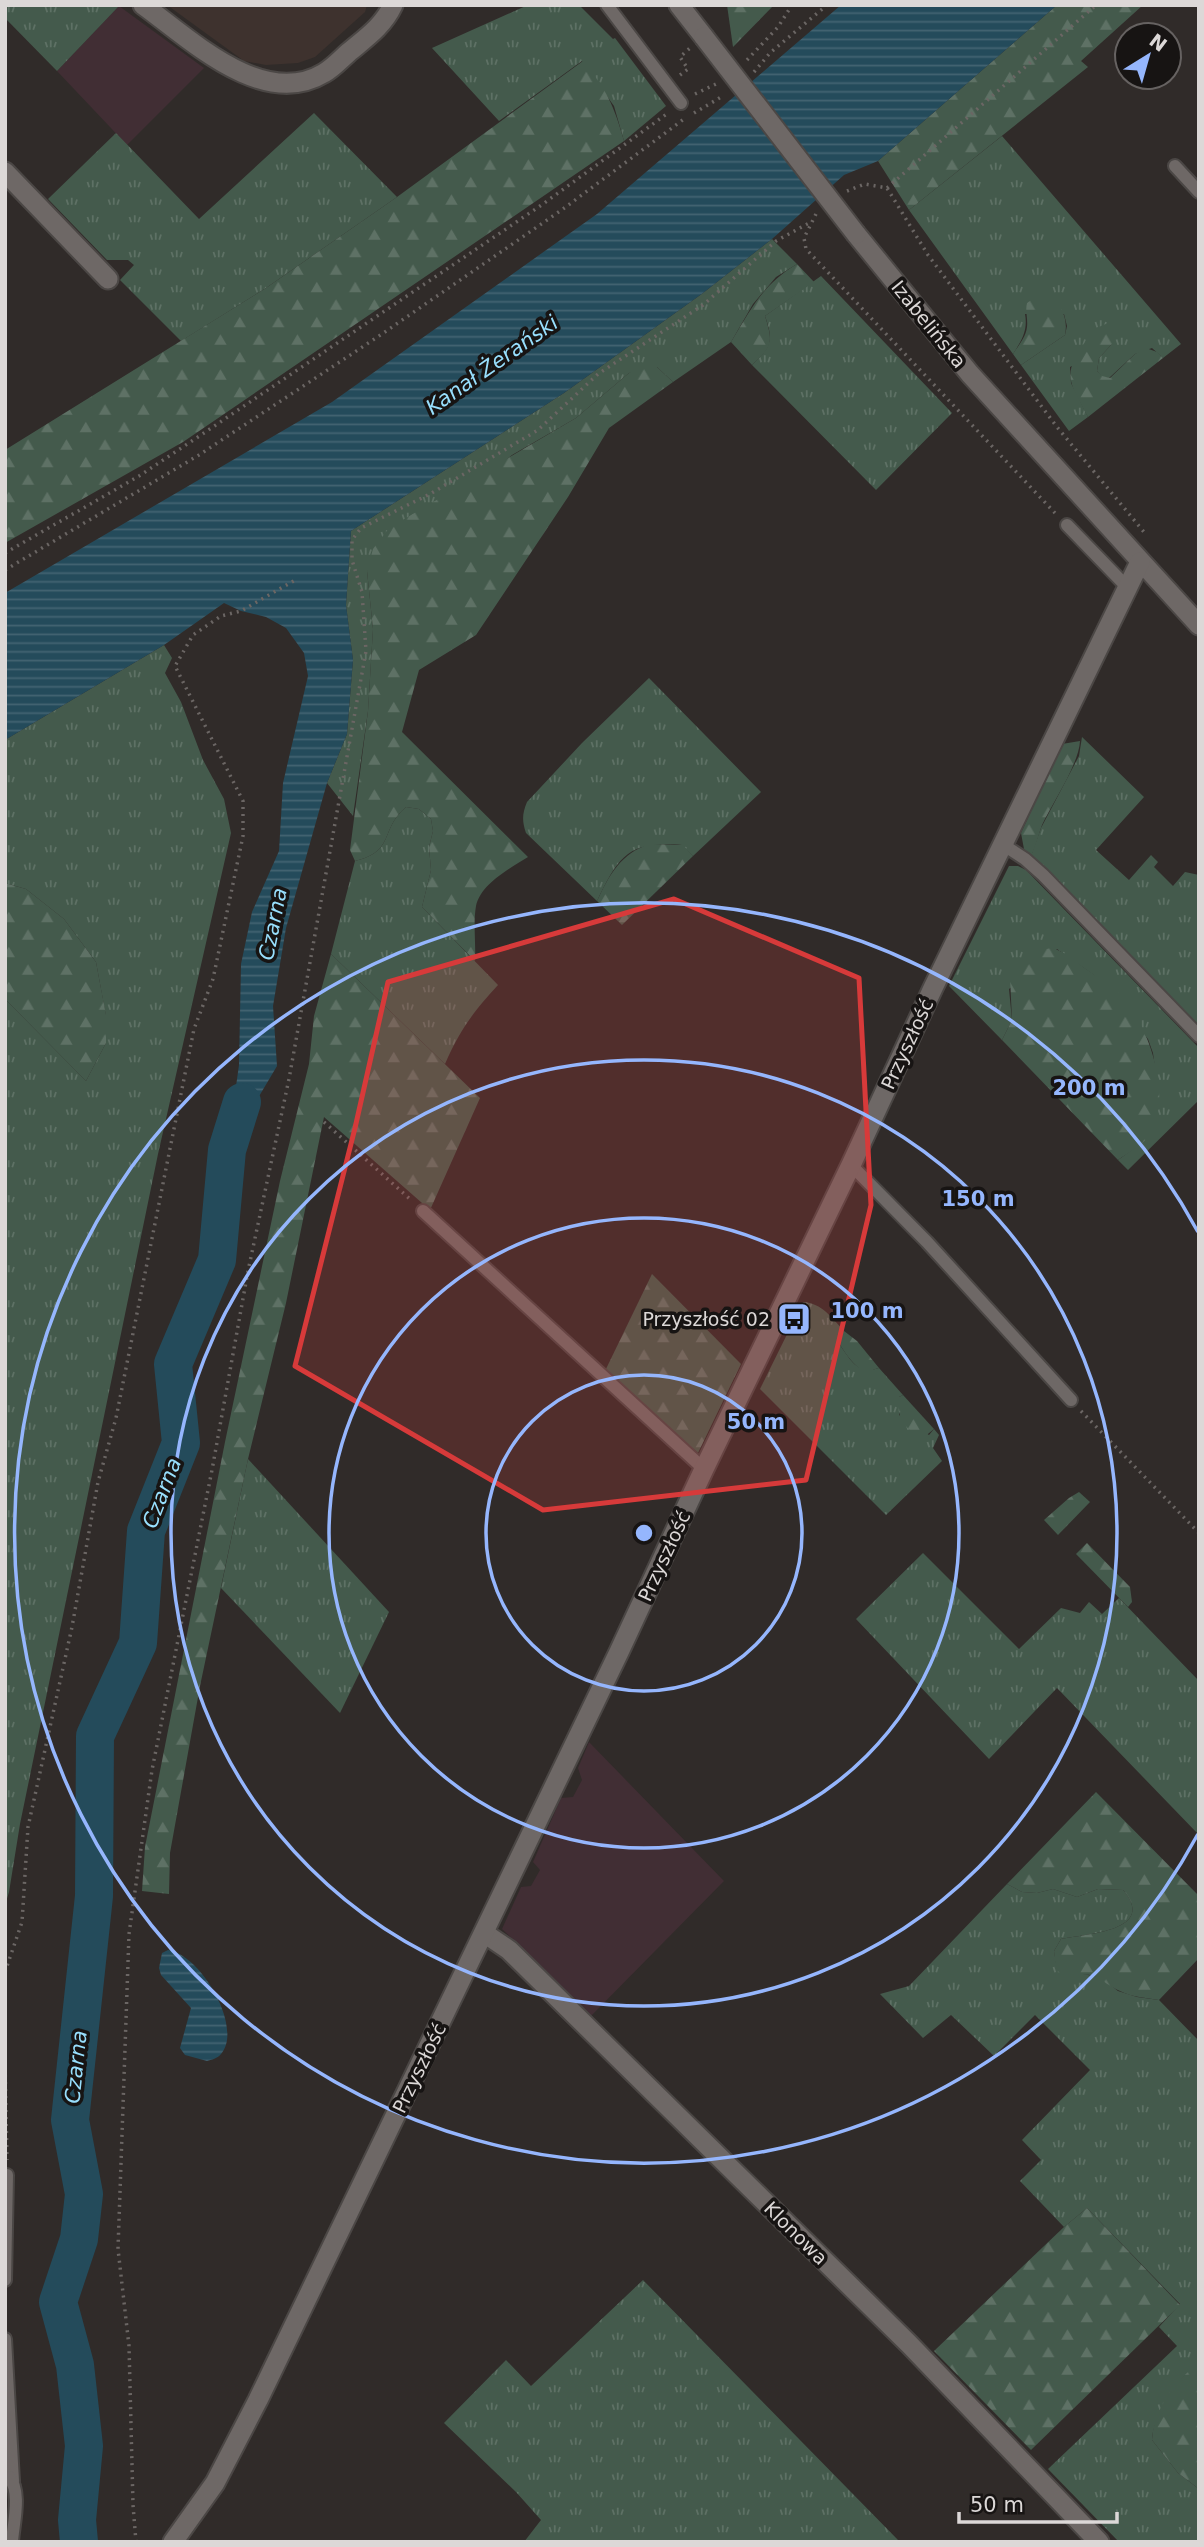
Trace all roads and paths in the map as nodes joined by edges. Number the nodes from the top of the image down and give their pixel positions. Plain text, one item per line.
1 (143, 5) edge
2 (393, 5) edge
3 (607, 5) edge
4 (679, 5) edge
5 (827, 5) edge
6 (1096, 5) edge
7 (699, 41) junction
8 (752, 75) dead end
9 (678, 77) dead end
10 (732, 90) dead end
11 (681, 103) joint
12 (1175, 166) dead end
13 (5, 172) edge
14 (887, 188) dead end
15 (1199, 191) edge
16 (811, 222) dead end
17 (108, 279) dead end
18 (1067, 525) dead end
19 (5, 553) edge
20 (1140, 562) junction
21 (5, 570) edge
22 (297, 579) dead end
23 (1128, 588) junction
24 (1199, 625) edge
25 (1002, 844) junction
26 (1199, 1036) edge
27 (324, 1122) dead end
28 (851, 1165) junction
29 (423, 1211) joint
30 (1071, 1401) joint
31 (704, 1469) junction
32 (1199, 1533) edge
33 (484, 1933) junction
34 (5, 1972) edge
35 (5, 2061) edge
36 (7, 2175) joint
37 (5, 2280) edge
38 (5, 2339) edge
39 (9, 2477) edge
40 (12, 2542) edge
41 (136, 2542) edge
42 (173, 2542) edge
43 (1099, 2542) edge

1 - 2 street
3 - 11 lane
4 - 7 street, Izabelińska
5 - 8 path
6 - 14 path
7 - 9 path
7 - 20 street, Izabelińska, bridge
10 - 21 path
11 - 19 path
12 - 15 lane
13 - 17 street
16 - 41 path
18 - 23 lane
20 - 23 street, Przyszłość
20 - 24 street, Izabelińska
22 - 34 path
23 - 25 street, Przyszłość
25 - 26 lane
25 - 28 street, Przyszłość
27 - 29 path
28 - 30 lane
28 - 31 street, Przyszłość
29 - 31 lane
30 - 32 path
31 - 33 street, Przyszłość
33 - 42 street, Przyszłość
33 - 43 street, Klonowa
35 - 36 path
36 - 37 lane
38 - 39 lane
39 - 40 lane

